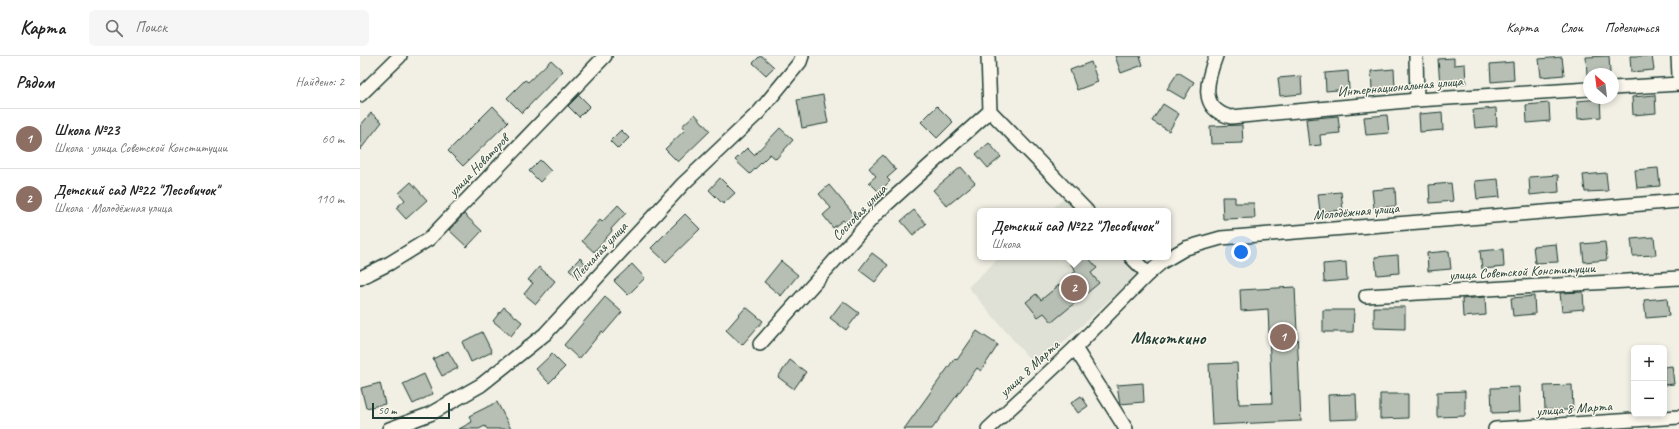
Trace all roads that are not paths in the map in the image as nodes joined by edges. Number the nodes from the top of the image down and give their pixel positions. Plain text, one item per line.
1 (400, 56) edge
2 (605, 56) edge
3 (802, 56) edge
4 (988, 56) edge
5 (1216, 56) edge
6 (1416, 56) edge
7 (1678, 56) edge
8 (1679, 76) edge
9 (1679, 84) edge
10 (1619, 88) edge
11 (1583, 89) edge
12 (360, 95) edge
13 (1417, 100) junction
14 (990, 111) junction
15 (1679, 201) edge
16 (1083, 208) edge
17 (1171, 257) edge
18 (1134, 260) edge
19 (1166, 260) edge
20 (1148, 274) junction
21 (360, 278) edge
22 (1679, 278) edge
23 (1366, 296) dead end
24 (760, 344) dead end
25 (1075, 348) junction
26 (1679, 417) edge
27 (390, 429) edge
28 (988, 429) edge
29 (1126, 429) edge
30 (1495, 429) edge

1 - 12 street
2 - 21 street, улица Новаторов
3 - 27 street, Песчаная улица
4 - 14 street
5 - 13 street, Интернациональная улица
6 - 13 street
7 - 8 street
9 - 10 street
11 - 13 street, Интернациональная улица
14 - 16 street
14 - 24 street, Сосновая улица
15 - 17 street, Молодёжная улица
18 - 20 street
19 - 20 street, Молодёжная улица
20 - 25 street, Молодёжная улица
22 - 23 street, улица Советской Конституции
25 - 28 street, улица 8 Марта
25 - 29 street, улица 8 Марта
26 - 30 street, улица 8 Марта

